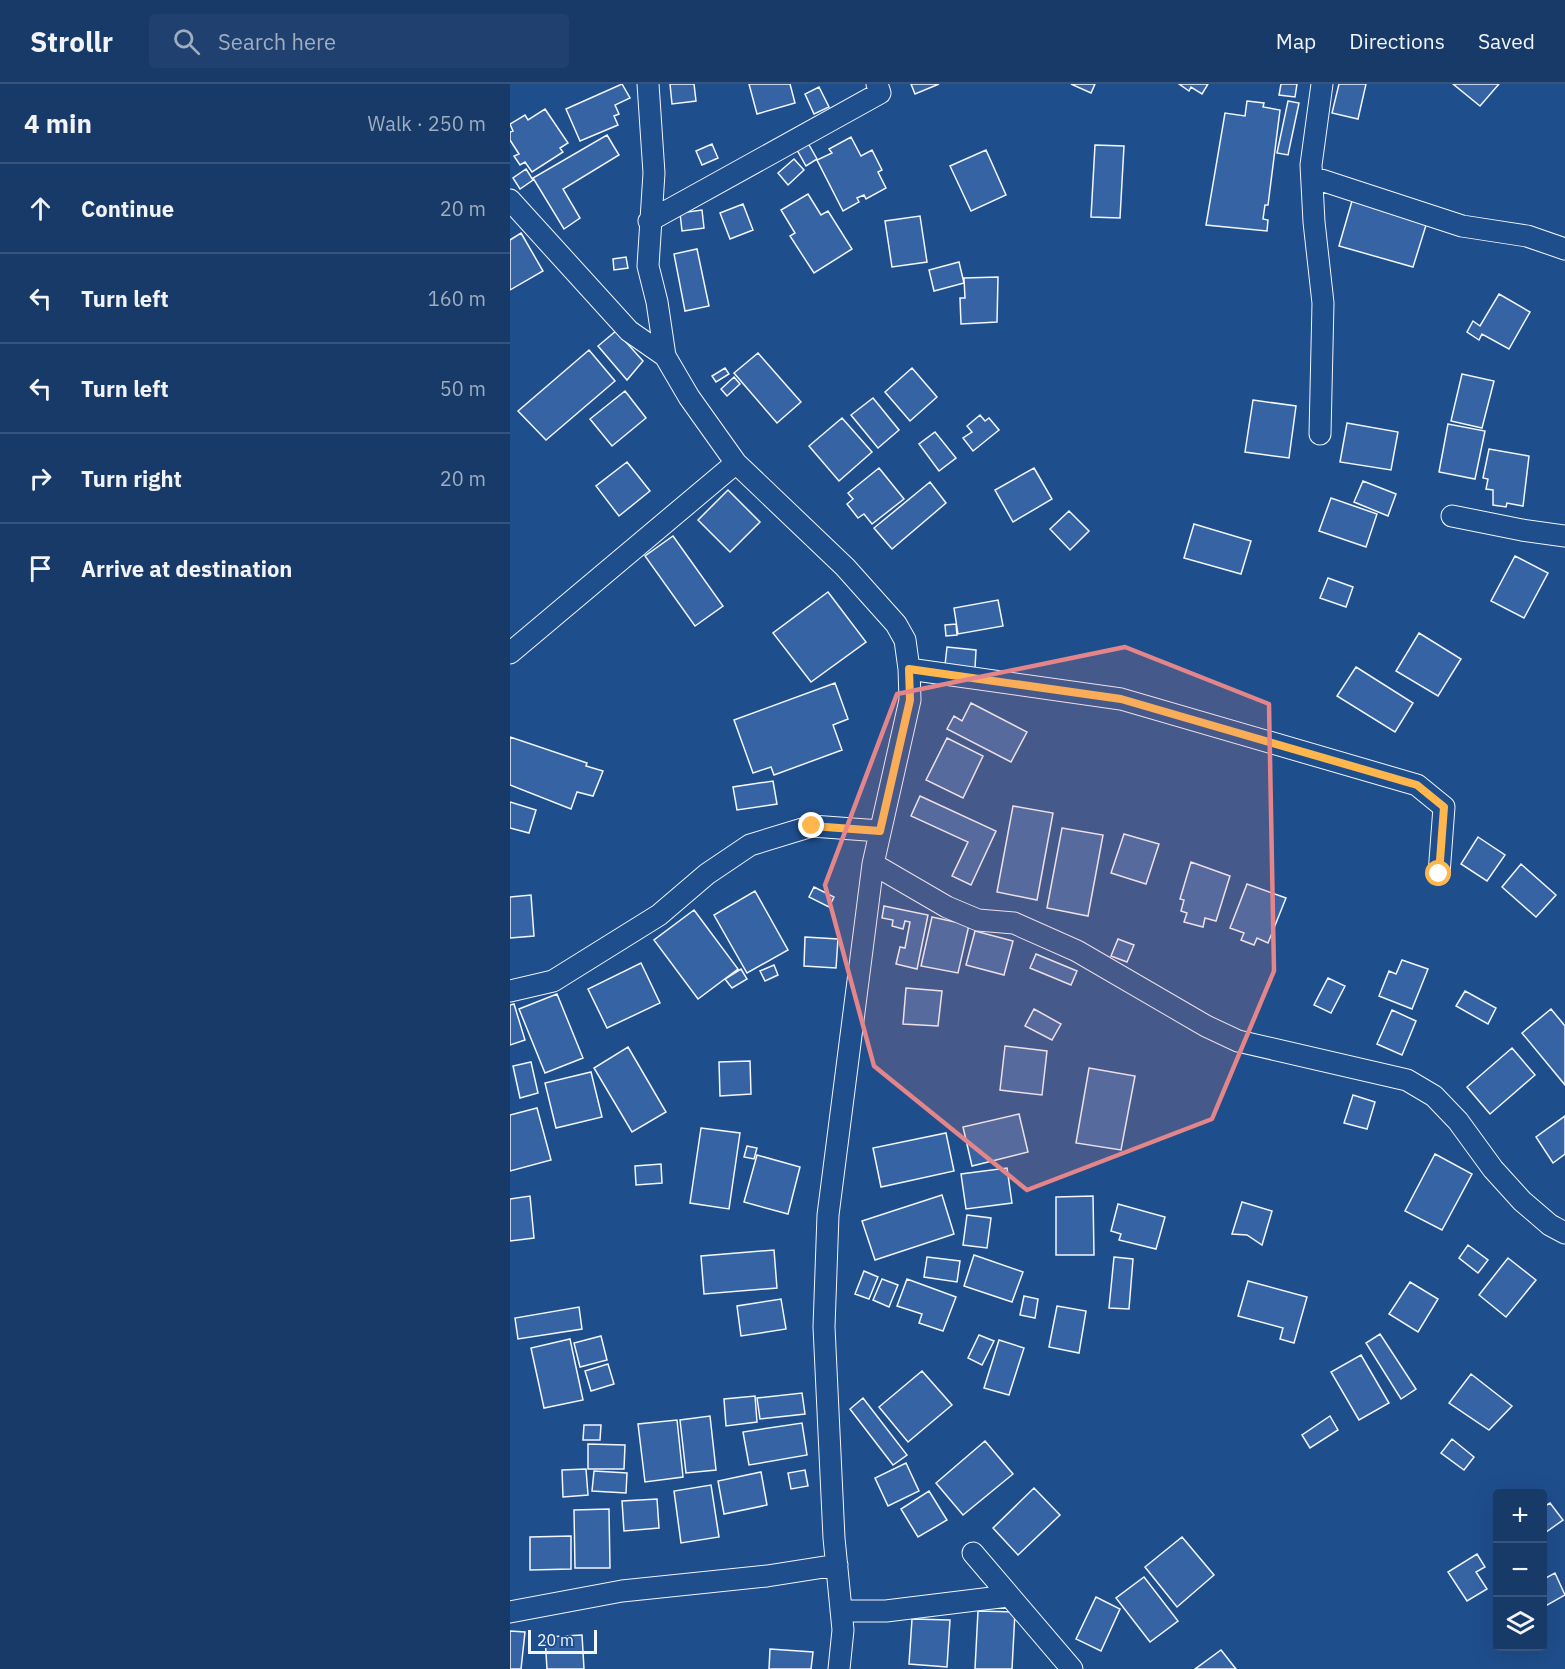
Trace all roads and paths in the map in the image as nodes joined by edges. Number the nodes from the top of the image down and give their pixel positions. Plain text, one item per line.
1 (648, 84) edge
2 (877, 84) edge
3 (1322, 84) edge
4 (1312, 177) junction
5 (510, 200) edge
6 (649, 221) junction
7 (1565, 249) edge
8 (665, 356) junction
9 (1320, 434) dead end
10 (736, 463) junction
11 (1452, 516) dead end
12 (1565, 536) edge
13 (510, 653) edge
14 (909, 669) junction
15 (880, 831) junction
16 (873, 864) junction
17 (1439, 874) dead end
18 (510, 991) edge
19 (1565, 1233) edge
20 (973, 1553) dead end
21 (837, 1564) junction
22 (1008, 1596) junction
23 (841, 1611) junction
24 (510, 1612) edge
25 (839, 1669) edge
26 (1072, 1669) edge

1 - 6 street
2 - 6 street
3 - 4 street
4 - 7 street
4 - 9 street
5 - 8 street
6 - 8 street
8 - 10 street
10 - 13 street
10 - 14 street
11 - 12 street
14 - 15 street
14 - 17 street
15 - 16 street
15 - 18 street
16 - 19 street
16 - 21 street
20 - 22 street
21 - 23 street
21 - 24 street
22 - 23 street
22 - 26 street
23 - 25 street

